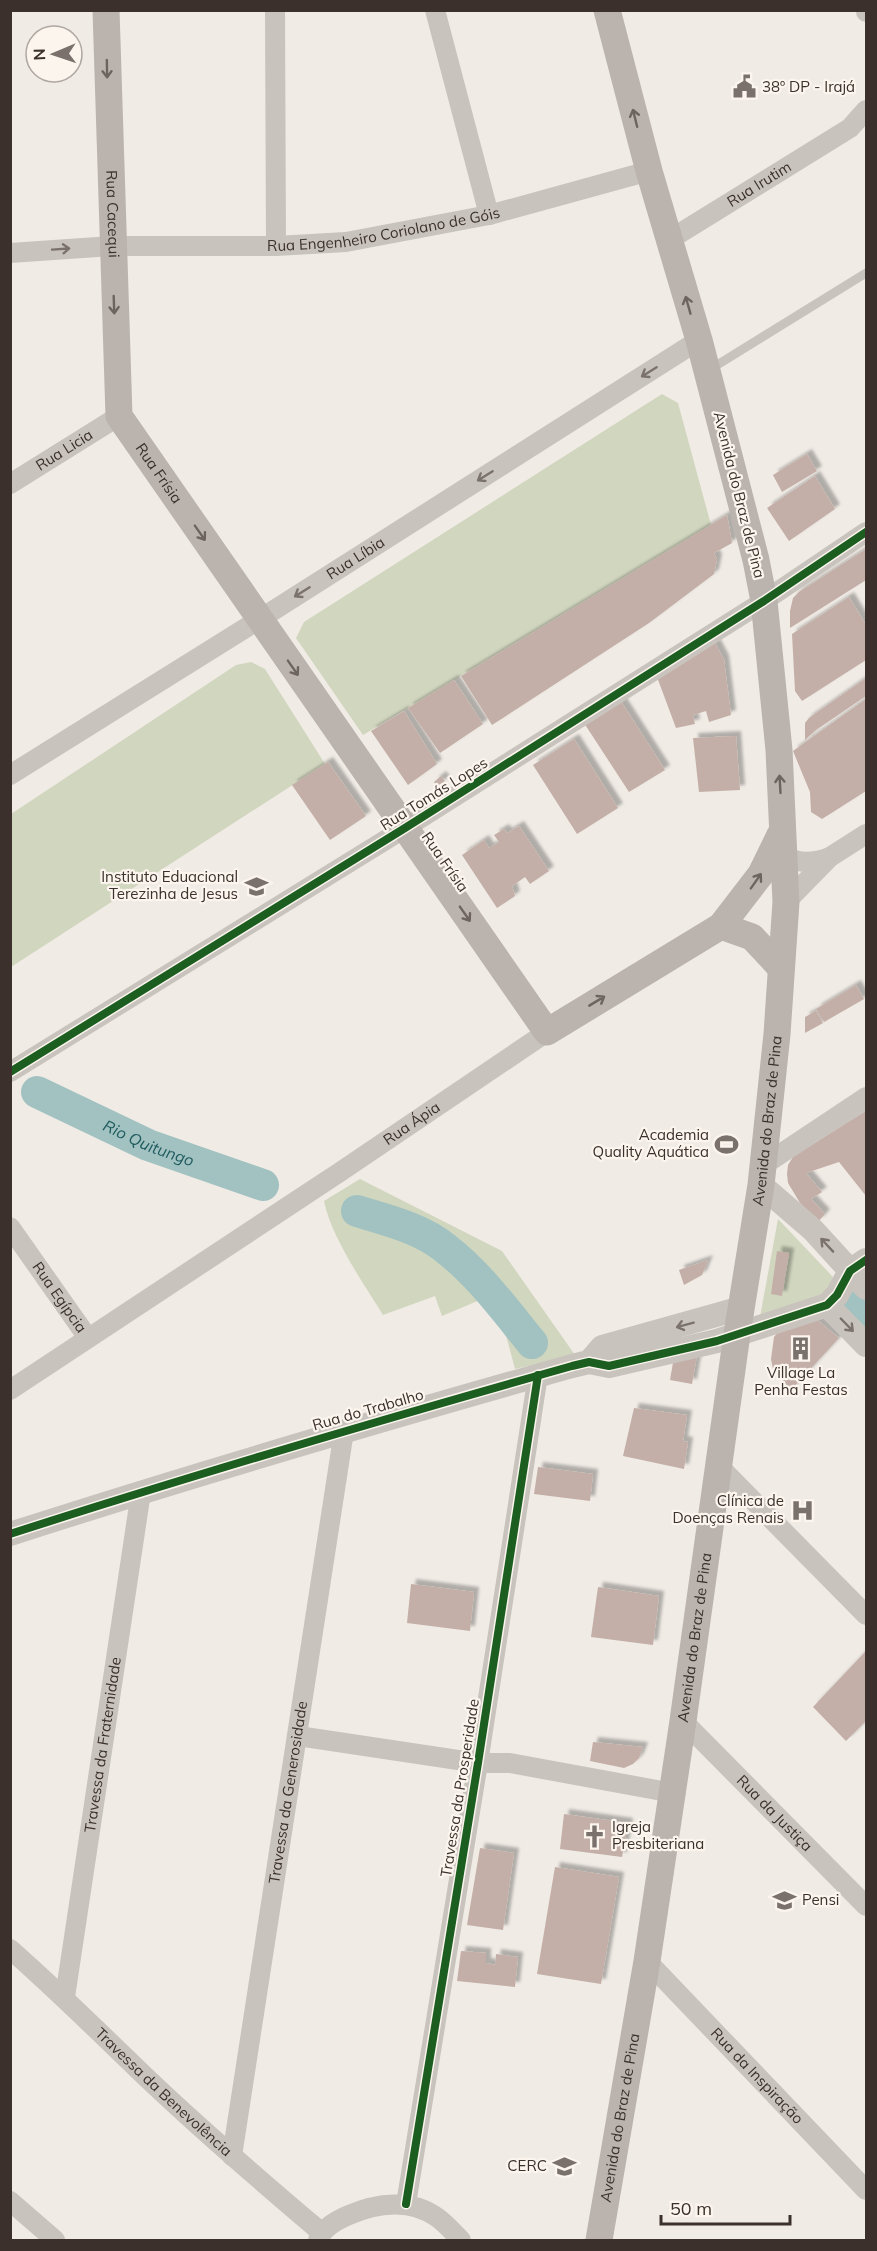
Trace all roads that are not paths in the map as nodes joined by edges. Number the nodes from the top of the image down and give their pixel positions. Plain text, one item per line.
1 (106, 10) edge
2 (275, 10) edge
3 (435, 10) edge
4 (607, 10) edge
5 (867, 110) edge
6 (858, 127) edge
7 (649, 171) junction
8 (489, 215) junction
9 (669, 240) junction
10 (112, 246) junction
11 (276, 246) junction
12 (10, 253) edge
13 (867, 273) edge
14 (699, 340) junction
15 (707, 371) junction
16 (119, 416) junction
17 (10, 484) edge
18 (867, 532) edge
19 (764, 601) junction
20 (260, 619) junction
21 (10, 774) edge
22 (405, 828) junction
23 (867, 834) edge
24 (783, 843) junction
25 (831, 857) junction
26 (786, 902) junction
27 (721, 926) junction
28 (781, 968) junction
29 (547, 1032) junction
30 (10, 1072) edge
31 (867, 1097) edge
32 (762, 1175) junction
33 (10, 1227) edge
34 (858, 1266) edge
35 (867, 1288) edge
36 (827, 1305) junction
37 (739, 1321) junction
38 (88, 1338) junction
39 (867, 1345) edge
40 (537, 1375) junction
41 (10, 1390) edge
42 (344, 1431) junction
43 (718, 1465) junction
44 (141, 1492) junction
45 (10, 1534) edge
46 (867, 1615) edge
47 (684, 1721) junction
48 (298, 1736) junction
49 (478, 1763) junction
50 (673, 1792) junction
51 (867, 1906) edge
52 (10, 1950) edge
53 (647, 1961) junction
54 (65, 1997) junction
55 (232, 2156) junction
56 (867, 2190) edge
57 (10, 2201) edge
58 (406, 2204) junction
59 (319, 2236) edge
60 (54, 2241) edge
61 (461, 2241) edge
62 (599, 2241) edge

1 -> 10 main road, Rua Cacequi
2 - 11 street
3 - 8 street
7 -> 4 main road, Avenida do Braz de Pina
5 - 6 street, Rua Irutim
6 - 9 street, Rua Irutim
7 - 8 street, Rua Engenheiro Coriolano de Góis
7 - 9 main road, Avenida do Braz de Pina
8 - 11 street, Rua Engenheiro Coriolano de Góis
14 -> 9 main road, Avenida do Braz de Pina
10 - 11 street, Rua Engenheiro Coriolano de Góis
12 -> 10 street, Rua Engenheiro Coriolano de Góis
10 -> 16 main road, Rua Cacequi
13 - 15 lane
14 - 15 main road, Avenida do Braz de Pina
14 -> 20 street, Rua Líbia
15 - 19 main road, Avenida do Braz de Pina
16 - 17 street, Rua Licia
16 -> 20 main road, Rua Frísia
18 - 19 street, Rua Tomás Lopes
19 - 22 street, Rua Tomás Lopes
24 -> 19 main road, Avenida do Braz de Pina
20 - 21 street, Rua Líbia
20 -> 22 main road, Rua Frísia
22 -> 29 main road, Rua Frísia
22 - 30 street, Rua Tomás Lopes
23 - 25 street
24 - 25 street
24 - 26 main road, Avenida do Braz de Pina
27 -> 24 main road, Rua Ápia
25 - 26 street
26 - 28 main road, Avenida do Braz de Pina
27 - 28 main road
29 -> 27 main road, Rua Ápia
28 - 32 main road, Avenida do Braz de Pina
29 - 38 street, Rua Ápia
31 - 32 street
34 -> 32 street
32 - 37 main road, Avenida do Braz de Pina
33 - 38 street, Rua Egípcia
34 - 35 street
34 - 36 street
36 - 37 street, Rua do Trabalho
36 -> 39 street
37 - 40 street, Rua do Trabalho
37 - 43 main road, Avenida do Braz de Pina
38 - 41 street, Rua Ápia
40 - 42 street, Rua do Trabalho
40 - 49 street, Travessa da Prosperidade
42 - 44 street, Rua do Trabalho
42 - 48 street, Travessa da Generosidade
43 - 46 street
43 - 47 main road, Avenida do Braz de Pina
44 - 45 street, Rua do Trabalho
44 - 54 street, Travessa da Fraternidade
47 - 50 main road, Avenida do Braz de Pina
47 - 51 street, Rua da Justiça
48 - 49 street
48 - 55 street, Travessa da Generosidade
49 - 50 street
49 - 58 street, Travessa da Prosperidade
50 - 53 main road, Avenida do Braz de Pina
52 - 54 street, Travessa da Benevolência
53 - 56 street, Rua da Inspiração
53 - 62 main road, Avenida do Braz de Pina
54 - 55 street, Travessa da Benevolência
55 - 59 street, Travessa da Benevolência
57 - 60 street
58 - 59 street
58 - 61 street

